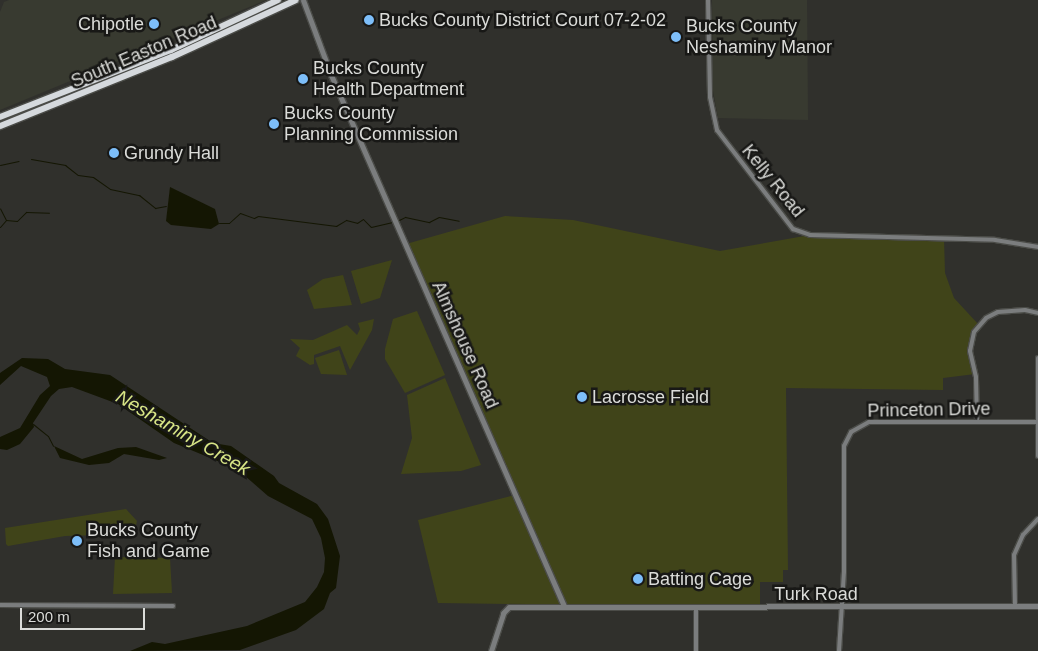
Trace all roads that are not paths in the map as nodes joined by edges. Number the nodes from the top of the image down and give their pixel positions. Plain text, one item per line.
1 (278, 0) edge
2 (296, 0) edge
3 (303, 0) edge
4 (708, 0) edge
5 (0, 117) edge
6 (0, 126) edge
7 (1038, 247) edge
8 (1038, 313) edge
9 (1038, 358) edge
10 (977, 422) junction
11 (1038, 422) edge
12 (1038, 456) edge
13 (1038, 519) edge
14 (0, 606) edge
15 (173, 606) dead end
16 (564, 606) junction
17 (1015, 606) junction
18 (1038, 606) edge
19 (696, 608) junction
20 (841, 608) junction
21 (491, 651) edge
22 (696, 651) edge
23 (838, 651) edge

1 - 5 highway, South Easton Road
2 - 6 highway, South Easton Road
3 - 16 street, Almshouse Road
4 - 7 street, Kelly Road
8 - 10 street
9 - 11 street
10 - 11 street, Princeton Drive
10 - 20 street, Princeton Drive
11 - 12 street
13 - 17 street
14 - 15 street
16 - 19 street, Turk Road
16 - 21 street
17 - 18 street, Turk Road
17 - 20 street, Turk Road
19 - 20 street, Turk Road
19 - 22 street
20 - 23 street

